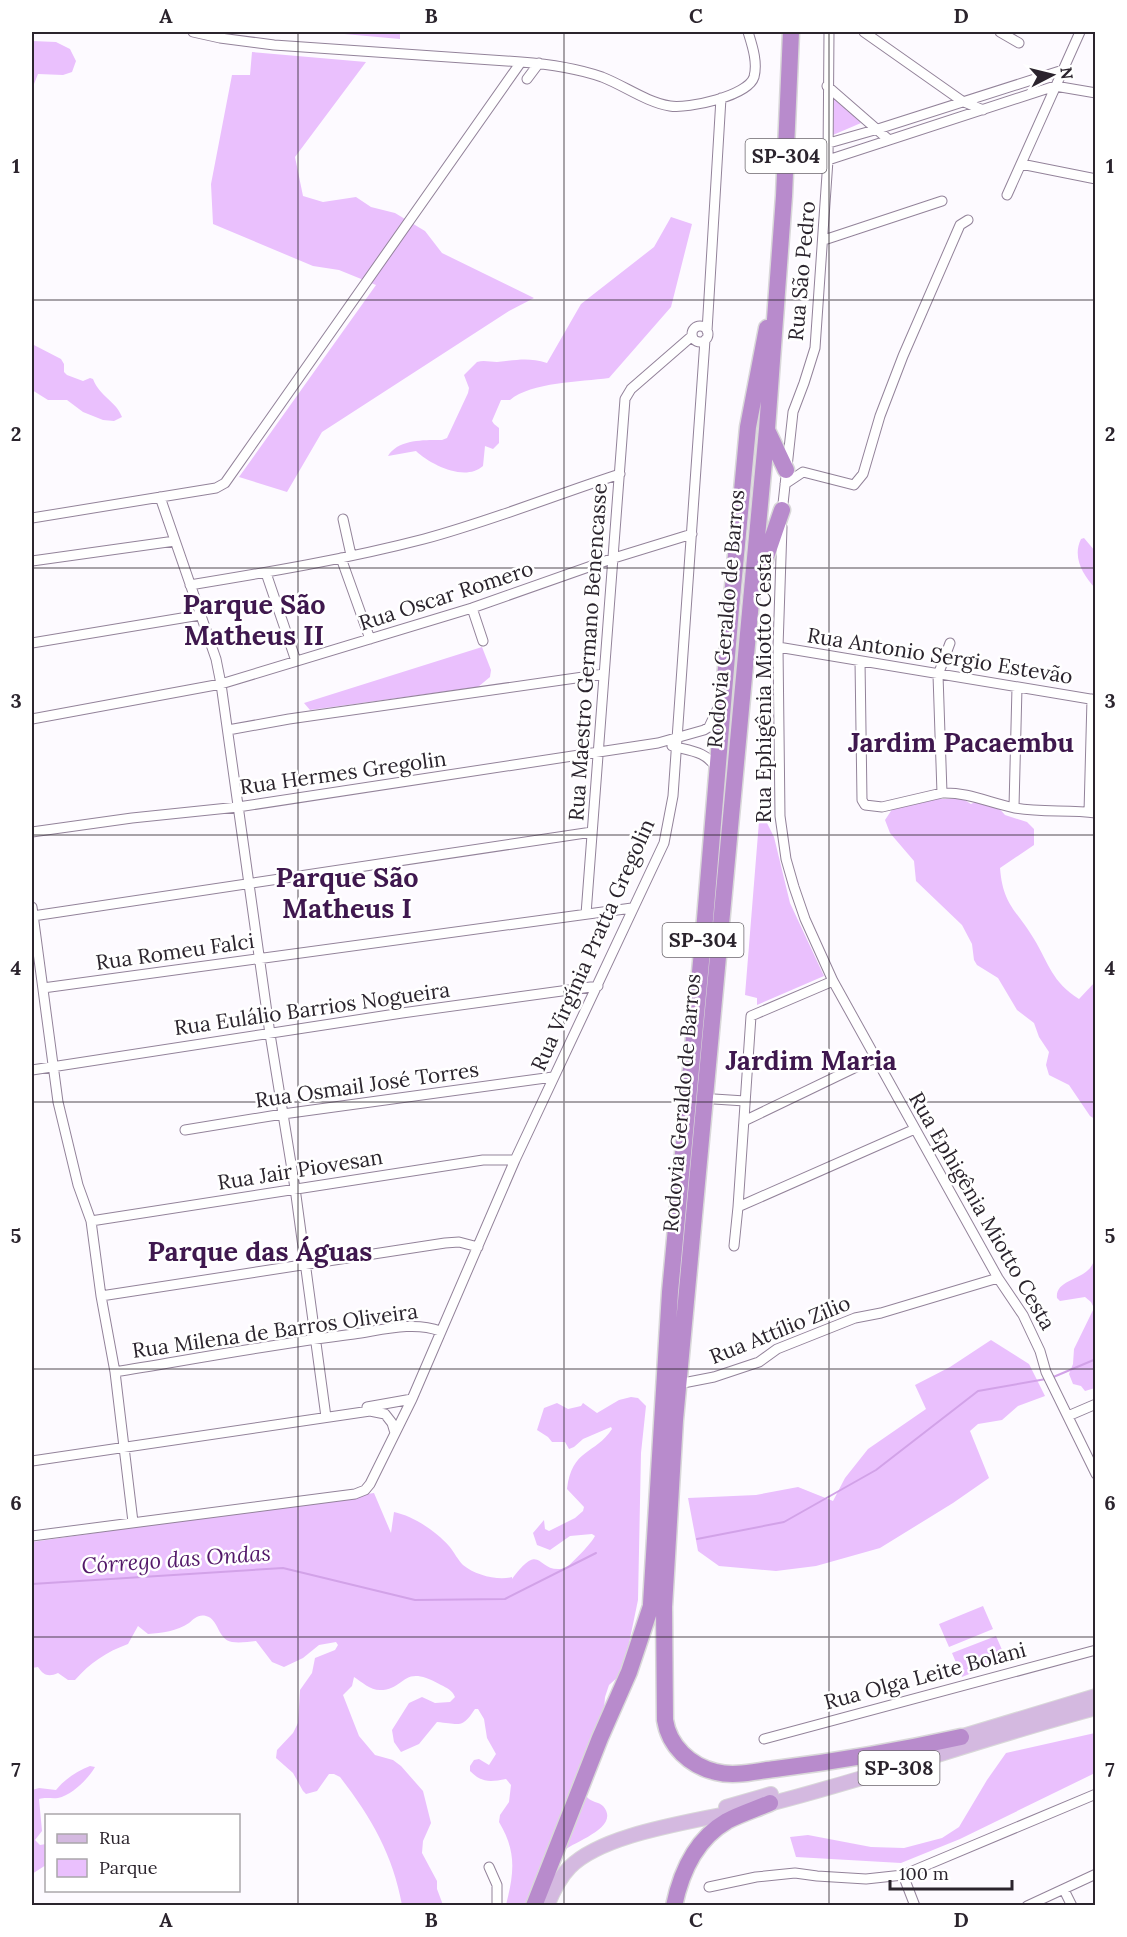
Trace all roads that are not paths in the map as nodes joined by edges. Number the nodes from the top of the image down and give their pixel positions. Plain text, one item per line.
1 (193, 32) edge
2 (748, 32) edge
3 (791, 32) edge
4 (829, 32) edge
5 (864, 32) edge
6 (1000, 32) edge
7 (1080, 32) edge
8 (1019, 43) dead end
9 (521, 62) junction
10 (539, 63) junction
11 (1063, 70) junction
12 (527, 79) dead end
13 (827, 86) junction
14 (1055, 86) junction
15 (1095, 93) edge
16 (721, 98) junction
17 (962, 101) junction
18 (983, 110) junction
19 (878, 129) junction
20 (890, 140) junction
21 (829, 142) junction
22 (828, 160) junction
23 (1021, 164) junction
24 (1095, 179) edge
25 (1007, 195) dead end
26 (942, 201) dead end
27 (968, 220) dead end
28 (824, 240) junction
29 (779, 280) junction
30 (706, 335) junction
31 (692, 336) junction
32 (767, 429) junction
33 (620, 474) junction
34 (785, 477) junction
35 (160, 497) junction
36 (782, 510) junction
37 (32, 518) edge
38 (343, 519) dead end
39 (692, 534) junction
40 (175, 541) junction
41 (346, 557) junction
42 (614, 558) junction
43 (32, 561) edge
44 (266, 573) junction
45 (190, 585) junction
46 (749, 606) junction
47 (472, 608) junction
48 (200, 615) junction
49 (370, 639) junction
50 (483, 641) dead end
51 (32, 643) edge
52 (950, 643) dead end
53 (778, 647) junction
54 (296, 661) junction
55 (860, 661) junction
56 (604, 674) junction
57 (938, 675) junction
58 (221, 684) junction
59 (725, 687) junction
60 (1017, 687) junction
61 (1094, 700) edge
62 (32, 718) edge
63 (679, 722) junction
64 (228, 730) junction
65 (698, 733) junction
66 (677, 743) junction
67 (600, 753) junction
68 (718, 770) junction
69 (942, 793) junction
70 (238, 807) junction
71 (1014, 807) junction
72 (1092, 813) edge
73 (32, 831) edge
74 (592, 832) junction
75 (249, 884) junction
76 (632, 908) junction
77 (32, 911) edge
78 (586, 914) junction
79 (261, 958) junction
80 (716, 981) junction
81 (834, 981) junction
82 (598, 986) junction
83 (43, 988) junction
84 (270, 1034) junction
85 (875, 1058) junction
86 (54, 1066) junction
87 (32, 1070) edge
88 (553, 1077) junction
89 (714, 1099) junction
90 (745, 1101) junction
91 (283, 1114) junction
92 (744, 1121) junction
93 (915, 1129) junction
94 (185, 1130) dead end
95 (515, 1160) junction
96 (295, 1188) junction
97 (738, 1207) junction
98 (91, 1221) junction
99 (693, 1226) junction
100 (734, 1246) dead end
101 (478, 1247) junction
102 (306, 1266) junction
103 (998, 1278) junction
104 (101, 1296) junction
105 (440, 1331) junction
106 (317, 1339) junction
107 (115, 1372) junction
108 (678, 1384) junction
109 (412, 1399) junction
110 (1095, 1404) edge
111 (354, 1413) junction
112 (1068, 1416) junction
113 (326, 1417) junction
114 (395, 1432) junction
115 (123, 1449) junction
116 (32, 1461) edge
117 (1095, 1474) edge
118 (133, 1522) junction
119 (32, 1536) edge
120 (658, 1605) junction
121 (1095, 1650) edge
122 (1095, 1696) edge
123 (1095, 1708) edge
124 (961, 1737) junction
125 (764, 1739) dead end
126 (1095, 1794) edge
127 (770, 1803) junction
128 (699, 1818) junction
129 (489, 1867) dead end
130 (1095, 1874) edge
131 (903, 1875) junction
132 (709, 1887) dead end
133 (1064, 1890) junction
134 (497, 1905) edge
135 (534, 1905) edge
136 (547, 1905) edge
137 (674, 1905) edge
138 (915, 1905) edge
139 (1027, 1905) edge
140 (1072, 1905) edge

1 - 9 street
2 - 16 street
3 - 29 highway, Rodovia Geraldo de Barros / SP-304
4 - 13 street, Rua São Pedro
5 - 17 street
6 - 8 street
7 - 11 street
9 - 10 street
9 - 35 street
10 - 12 street
10 - 16 street
11 - 14 street
11 - 17 street
13 - 19 street
13 - 21 street, Rua São Pedro
14 - 15 street
14 - 18 street
14 - 23 street
16 - 30 street, Rua Virgínia Pratta Gregolin
17 - 18 street
17 - 19 street
18 - 20 street
19 - 20 street
19 - 21 street
20 - 22 street
21 - 22 street, Rua São Pedro
22 - 28 street, Rua São Pedro
23 - 24 street
23 - 25 street
26 - 28 street
27 - 34 street
28 - 34 street, Rua São Pedro
29 - 32 highway, Rodovia Geraldo de Barros / SP-304
29 - 59 highway, Rodovia Geraldo de Barros / SP-304
30 - 31 street
30 - 31 street
30 - 39 street, Rua Virgínia Pratta Gregolin
31 - 33 street, Rua Maestro Germano Benencasse
32 - 34 highway
32 - 46 highway, Rodovia Geraldo de Barros / SP-304
33 - 41 street
33 - 42 street, Rua Maestro Germano Benencasse
34 - 36 street, Rua São Pedro
35 - 37 street
35 - 40 street
36 - 46 highway
36 - 53 street, Rua Ephigênia Miotto Cesta
38 - 41 street
39 - 42 street, Rua Oscar Romero
39 - 63 street, Rua Virgínia Pratta Gregolin
40 - 43 street
40 - 45 street
41 - 44 street
41 - 49 street
42 - 47 street, Rua Oscar Romero
42 - 56 street, Rua Maestro Germano Benencasse
44 - 45 street
44 - 54 street
45 - 48 street
46 - 80 highway, Rodovia Geraldo de Barros / SP-304
47 - 49 street, Rua Oscar Romero
47 - 50 street
48 - 51 street
48 - 58 street
49 - 54 street, Rua Oscar Romero
52 - 57 street
53 - 55 street, Rua Antonio Sergio Estevão
53 - 81 street, Rua Ephigênia Miotto Cesta
54 - 58 street, Rua Oscar Romero
55 - 57 street, Rua Antonio Sergio Estevão
55 - 69 street
56 - 64 street
56 - 67 street, Rua Maestro Germano Benencasse
57 - 60 street, Rua Antonio Sergio Estevão
57 - 69 street
58 - 62 street, Rua Oscar Romero
58 - 64 street
59 - 65 street
59 - 68 highway, Rodovia Geraldo de Barros / SP-304
60 - 61 street, Rua Antonio Sergio Estevão
60 - 71 street
61 - 72 street
63 - 65 street
63 - 66 street, Rua Virgínia Pratta Gregolin
64 - 70 street
65 - 66 street, Rua Hermes Gregolin
66 - 67 street, Rua Hermes Gregolin
66 - 68 street
66 - 76 street, Rua Virgínia Pratta Gregolin
67 - 70 street, Rua Hermes Gregolin
67 - 74 street, Rua Maestro Germano Benencasse
68 - 120 highway, Rodovia Geraldo de Barros / SP-304
69 - 71 street
70 - 73 street, Rua Hermes Gregolin
70 - 75 street
71 - 72 street
74 - 75 street
74 - 78 street, Rua Maestro Germano Benencasse
75 - 77 street
75 - 79 street
76 - 78 street, Rua Romeu Falci
76 - 82 street, Rua Virgínia Pratta Gregolin
77 - 83 street
78 - 79 street, Rua Romeu Falci
79 - 83 street, Rua Romeu Falci
79 - 84 street
80 - 89 highway
80 - 99 highway, Rodovia Geraldo de Barros / SP-304
81 - 85 street, Rua Ephigênia Miotto Cesta
81 - 90 street
82 - 84 street, Rua Eulálio Barrios Nogueira
82 - 88 street, Rua Virgínia Pratta Gregolin
83 - 86 street
84 - 86 street, Rua Eulálio Barrios Nogueira
84 - 91 street
85 - 92 street
85 - 93 street, Rua Ephigênia Miotto Cesta
86 - 87 street, Rua Eulálio Barrios Nogueira
86 - 98 street
88 - 91 street, Rua Osmail José Torres
88 - 95 street, Rua Virgínia Pratta Gregolin
89 - 90 street
89 - 99 highway
90 - 92 street
91 - 94 street, Rua Osmail José Torres
91 - 96 street
92 - 97 street
93 - 97 street
93 - 103 street, Rua Ephigênia Miotto Cesta
95 - 96 street, Rua Jair Piovesan
95 - 101 street, Rua Virgínia Pratta Gregolin
96 - 98 street, Rua Jair Piovesan
96 - 102 street
97 - 100 street
98 - 104 street
99 - 108 highway, Rodovia Geraldo de Barros / SP-304
101 - 102 street
101 - 105 street, Rua Virgínia Pratta Gregolin
102 - 104 street
102 - 106 street
103 - 108 street, Rua Attílio Zilio
103 - 112 street, Rua Ephigênia Miotto Cesta
104 - 107 street
105 - 106 street, Rua Milena de Barros Oliveira
105 - 109 street, Rua Virgínia Pratta Gregolin
106 - 107 street, Rua Milena de Barros Oliveira
106 - 113 street
107 - 115 street
108 - 120 highway, Rodovia Geraldo de Barros / SP-304
109 - 111 street
109 - 114 street, Rua Virgínia Pratta Gregolin
110 - 112 street
111 - 113 street
111 - 114 street
112 - 117 street, Rua Ephigênia Miotto Cesta
113 - 115 street
114 - 118 street, Rua Virgínia Pratta Gregolin
115 - 116 street
115 - 118 street
118 - 119 street
120 - 124 highway
120 - 135 highway
121 - 125 street, Rua Olga Leite Bolani
122 - 124 main road, SP-308
123 - 127 main road, SP-308
124 - 128 main road, SP-308
126 - 131 street
127 - 128 main road, SP-308
127 - 137 highway
128 - 136 main road, SP-308
129 - 134 street
130 - 133 street
131 - 132 street
131 - 138 street
133 - 139 street
133 - 140 street

